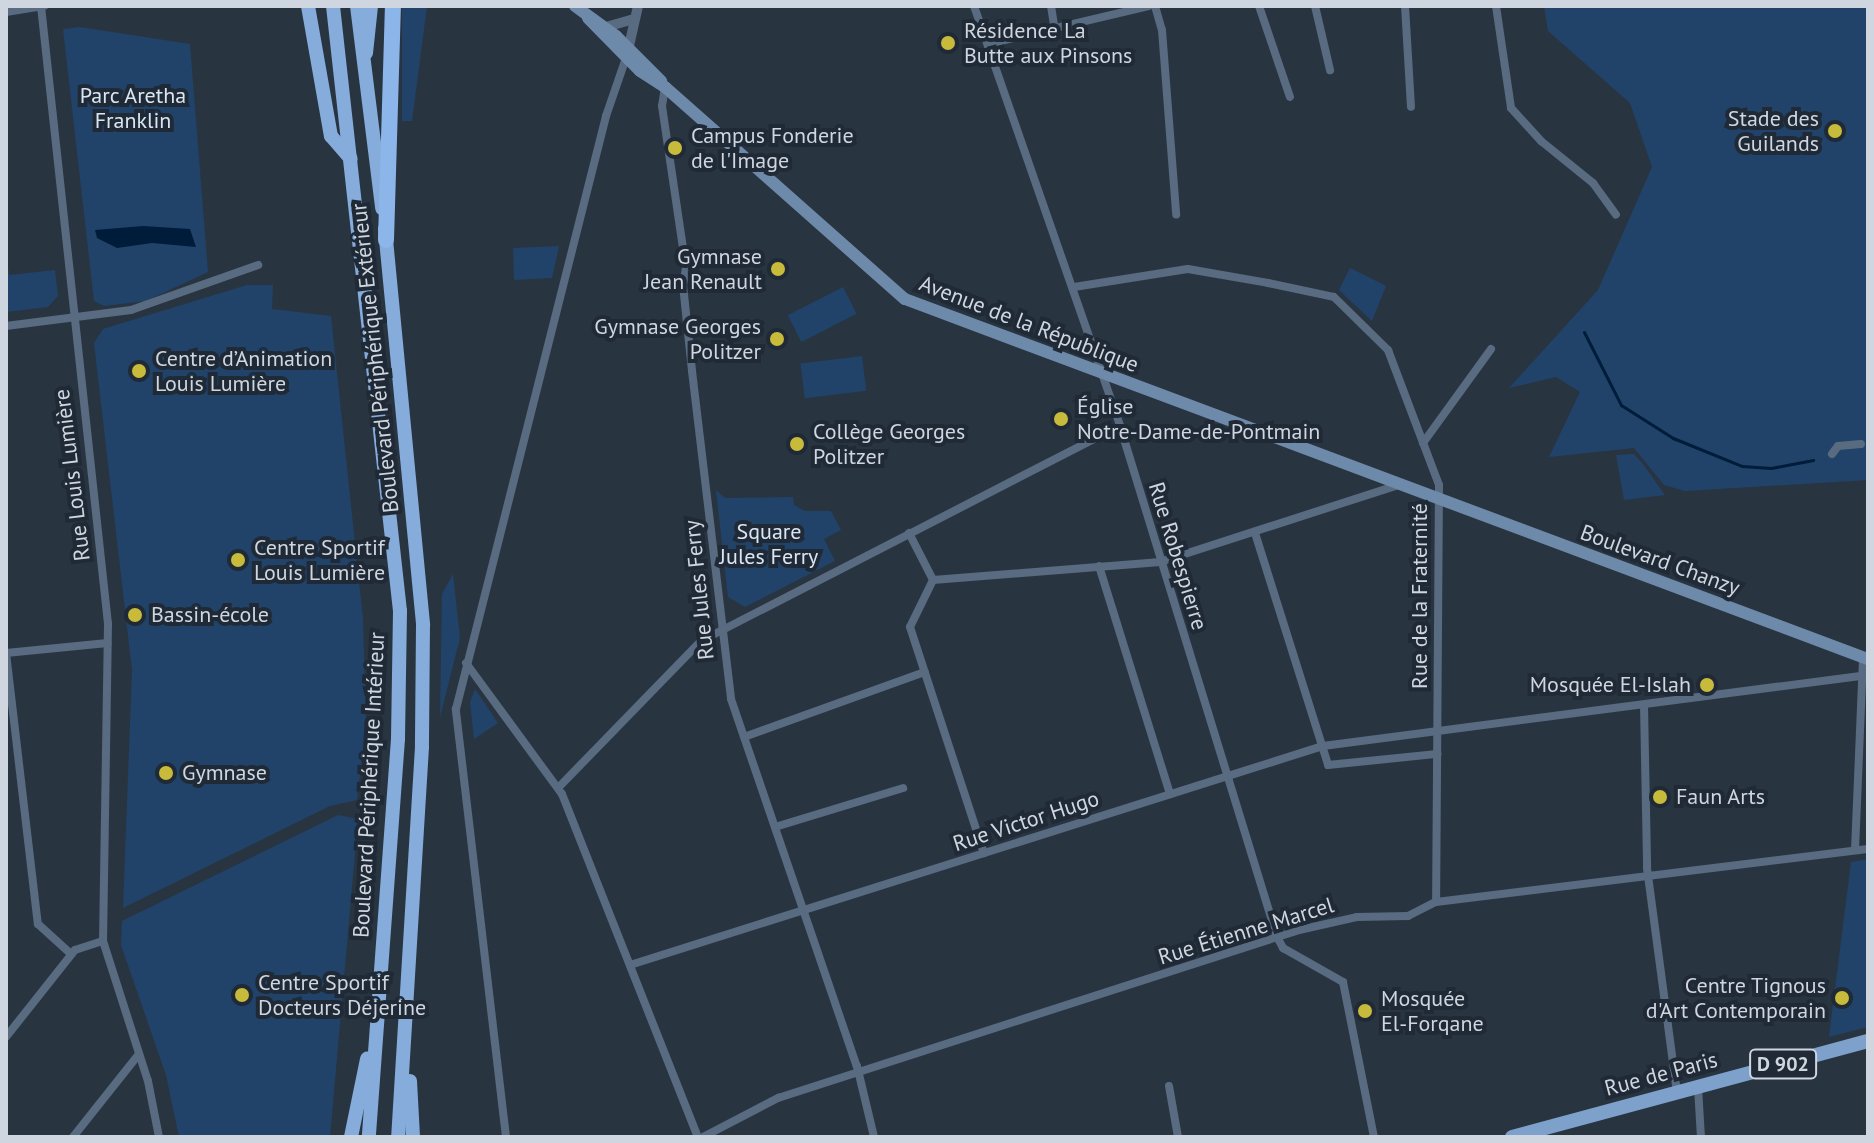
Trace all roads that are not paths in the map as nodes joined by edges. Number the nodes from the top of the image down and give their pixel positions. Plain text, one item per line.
1 (42, 6) edge
2 (308, 6) edge
3 (333, 6) edge
4 (357, 6) edge
5 (371, 6) edge
6 (393, 6) edge
7 (575, 6) edge
8 (638, 6) edge
9 (974, 6) edge
10 (1051, 6) edge
11 (1152, 6) edge
12 (1259, 6) edge
13 (1315, 6) edge
14 (1405, 6) edge
15 (1496, 6) edge
16 (6, 12) edge
17 (588, 18) junction
18 (634, 19) junction
19 (1054, 25) junction
20 (606, 27) junction
21 (988, 44) junction
22 (627, 53) junction
23 (363, 69) junction
24 (1330, 70) dead end
25 (665, 87) junction
26 (1290, 97) dead end
27 (1411, 107) dead end
28 (351, 159) junction
29 (1176, 214) dead end
30 (1616, 215) dead end
31 (386, 240) junction
32 (258, 265) dead end
33 (1074, 287) junction
34 (73, 319) junction
35 (6, 326) edge
36 (1491, 349) dead end
37 (1103, 373) junction
38 (1120, 426) junction
39 (1423, 443) junction
40 (1861, 444) dead end
41 (1832, 454) dead end
42 (1400, 484) junction
43 (1439, 498) junction
44 (909, 533) junction
45 (1255, 533) junction
46 (1160, 562) junction
47 (1099, 566) junction
48 (933, 580) junction
49 (722, 628) junction
50 (108, 643) junction
51 (6, 653) edge
52 (1866, 658) edge
53 (466, 663) junction
54 (925, 672) junction
55 (1860, 676) junction
56 (1644, 705) junction
57 (1437, 732) junction
58 (744, 737) junction
59 (1323, 746) junction
60 (1437, 754) junction
61 (1227, 777) junction
62 (558, 788) junction
63 (903, 788) dead end
64 (1170, 794) junction
65 (775, 827) junction
66 (1868, 849) edge
67 (1855, 850) junction
68 (984, 853) junction
69 (1649, 875) junction
70 (1436, 902) junction
71 (805, 911) junction
72 (1277, 937) junction
73 (103, 941) junction
74 (71, 954) junction
75 (411, 962) junction
76 (630, 965) junction
77 (378, 1004) junction
78 (6, 1037) edge
79 (1868, 1041) edge
80 (139, 1054) junction
81 (860, 1073) junction
82 (1169, 1086) dead end
83 (1698, 1087) junction
84 (1677, 1093) junction
85 (1529, 1135) edge
86 (73, 1137) edge
87 (159, 1137) edge
88 (351, 1137) edge
89 (369, 1137) edge
90 (398, 1137) edge
91 (413, 1137) edge
92 (506, 1137) edge
93 (701, 1137) edge
94 (874, 1137) edge
95 (1178, 1137) edge
96 (1374, 1137) edge
97 (1512, 1137) edge
98 (1701, 1137) edge

1 - 16 street
1 - 34 street, Rue Louis Lumière
2 - 28 highway
3 - 28 highway, Boulevard Périphérique Intérieur
4 - 23 highway, Boulevard Périphérique Extérieur
5 - 23 highway
6 - 31 highway
7 - 17 main road, Avenue de la République
8 - 18 street
9 - 21 street, Rue Robespierre
10 - 19 street
11 - 19 street
11 - 29 street
12 - 26 street
13 - 24 street
14 - 27 street
15 - 30 street
17 - 20 main road, Avenue de la République
17 - 22 main road, Avenue de la République
18 - 20 street
18 - 22 street
19 - 21 street
20 - 22 main road, Avenue de la République
21 - 33 street, Rue Robespierre
22 - 25 main road, Avenue de la République
22 - 53 street
23 - 31 highway, Boulevard Périphérique Extérieur
25 - 37 main road, Avenue de la République
25 - 49 street, Rue Jules Ferry
28 - 77 highway, Boulevard Périphérique Intérieur
31 - 75 highway, Boulevard Périphérique Extérieur
32 - 34 street
33 - 37 street, Rue Robespierre
33 - 39 street, Rue de la Fraternité
34 - 35 street
34 - 50 street, Rue Louis Lumière
36 - 39 street
37 - 38 street, Rue Robespierre
37 - 42 main road, Avenue de la République
38 - 44 street
38 - 46 street, Rue Robespierre
39 - 43 street, Rue de la Fraternité
40 - 41 street
42 - 43 main road, Avenue de la République
42 - 45 street
43 - 52 main road, Boulevard Chanzy
43 - 57 street, Rue de la Fraternité
44 - 48 street
44 - 49 street
45 - 46 street
45 - 59 street
46 - 47 street
46 - 61 street, Rue Robespierre
47 - 48 street
47 - 64 street
48 - 54 street
49 - 58 street, Rue Jules Ferry
49 - 62 street
50 - 51 street
50 - 73 street, Rue Louis Lumière
51 - 74 street
52 - 55 street
53 - 62 street
53 - 92 street
54 - 58 street
54 - 68 street
55 - 56 street, Rue Victor Hugo
55 - 67 street
56 - 57 street, Rue Victor Hugo
56 - 69 street
57 - 59 street, Rue Victor Hugo
57 - 60 street, Rue de la Fraternité
58 - 65 street, Rue Jules Ferry
59 - 60 street
59 - 61 street, Rue Victor Hugo
60 - 70 street, Rue de la Fraternité
61 - 64 street, Rue Victor Hugo
61 - 72 street, Rue Robespierre
62 - 76 street
63 - 65 street
64 - 68 street, Rue Victor Hugo
65 - 71 street, Rue Jules Ferry
66 - 67 street, Rue Étienne Marcel
67 - 69 street, Rue Étienne Marcel
68 - 71 street, Rue Victor Hugo
69 - 70 street, Rue Étienne Marcel
69 - 84 street
70 - 72 street, Rue Étienne Marcel
71 - 76 street, Rue Victor Hugo
71 - 81 street, Rue Jules Ferry
72 - 81 street, Rue Étienne Marcel
72 - 96 street
73 - 74 street
73 - 80 street, Rue Louis Lumière
74 - 78 street
75 - 90 highway, Boulevard Périphérique Extérieur
75 - 91 highway
76 - 93 street
77 - 88 highway
77 - 89 highway, Boulevard Périphérique Intérieur
79 - 83 main road, Rue de Paris / D 902
80 - 86 street
80 - 87 street, Rue Louis Lumière
81 - 93 street, Rue Étienne Marcel
81 - 94 street, Rue Jules Ferry
82 - 95 street
83 - 84 main road, Rue de Paris / D 902
83 - 98 street
84 - 85 main road, Rue de Paris / D 902
85 - 97 main road, Rue de Paris / D 902

